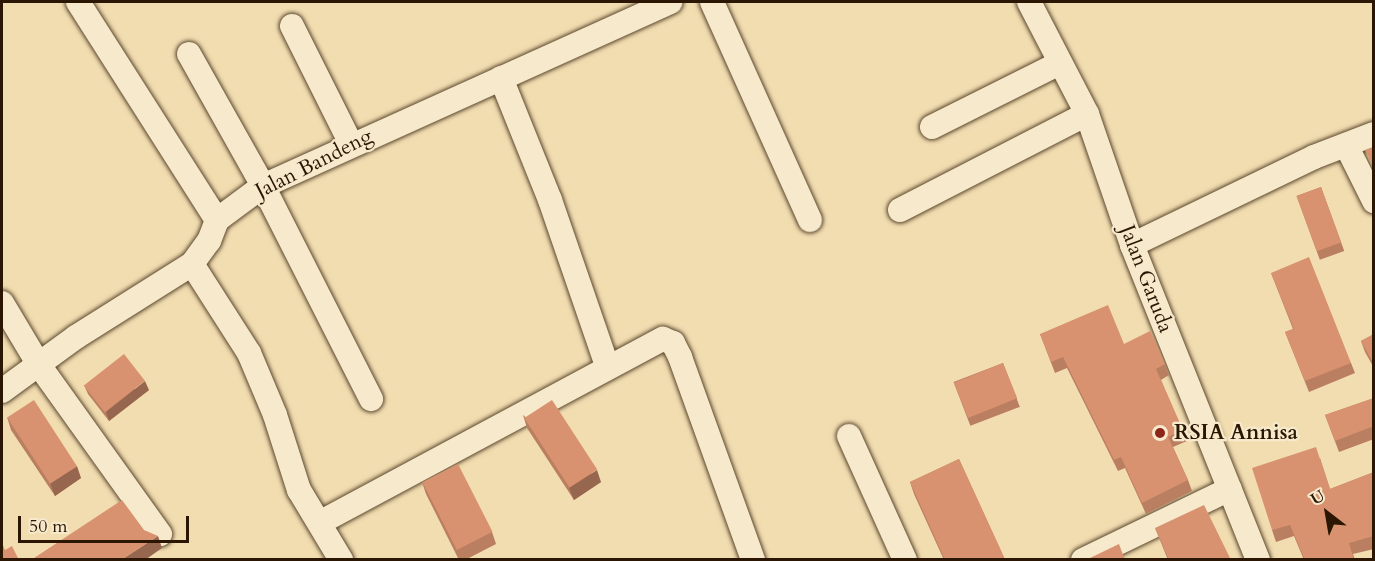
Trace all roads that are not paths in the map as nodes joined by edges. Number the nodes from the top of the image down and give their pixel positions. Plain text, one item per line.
1 (78, 2) edge
2 (670, 2) edge
3 (712, 2) edge
4 (1029, 2) edge
5 (292, 26) dead end
6 (189, 54) dead end
7 (1058, 64) junction
8 (501, 78) junction
9 (1087, 114) junction
10 (932, 126) dead end
11 (1374, 134) edge
12 (351, 144) junction
13 (1346, 145) junction
14 (263, 186) junction
15 (1374, 201) edge
16 (900, 210) dead end
17 (217, 220) junction
18 (810, 220) dead end
19 (1132, 245) junction
20 (192, 264) junction
21 (2, 303) edge
22 (39, 365) junction
23 (607, 366) junction
24 (2, 391) edge
25 (371, 399) dead end
26 (849, 436) dead end
27 (1230, 489) junction
28 (321, 522) junction
29 (160, 534) edge
30 (341, 560) edge
31 (753, 560) edge
32 (905, 560) edge
33 (1083, 560) edge
34 (1258, 560) edge

1 - 17 street
2 - 8 street, Jalan Bandeng
3 - 18 street
4 - 7 street, Jalan Garuda
5 - 12 street
6 - 14 street
7 - 9 street, Jalan Garuda
7 - 10 street
8 - 12 street, Jalan Bandeng
8 - 23 street
9 - 16 street
9 - 19 street, Jalan Garuda
11 - 13 street
12 - 14 street, Jalan Bandeng
13 - 15 street
13 - 19 street
14 - 17 street, Jalan Bandeng
14 - 25 street
17 - 20 street, Jalan Bandeng
19 - 27 street, Jalan Garuda
20 - 22 street, Jalan Bandeng
20 - 28 street
21 - 22 street
22 - 24 street, Jalan Bandeng
22 - 29 street
23 - 28 street
23 - 31 street
26 - 32 street
27 - 33 street
27 - 34 street, Jalan Garuda
28 - 30 street

